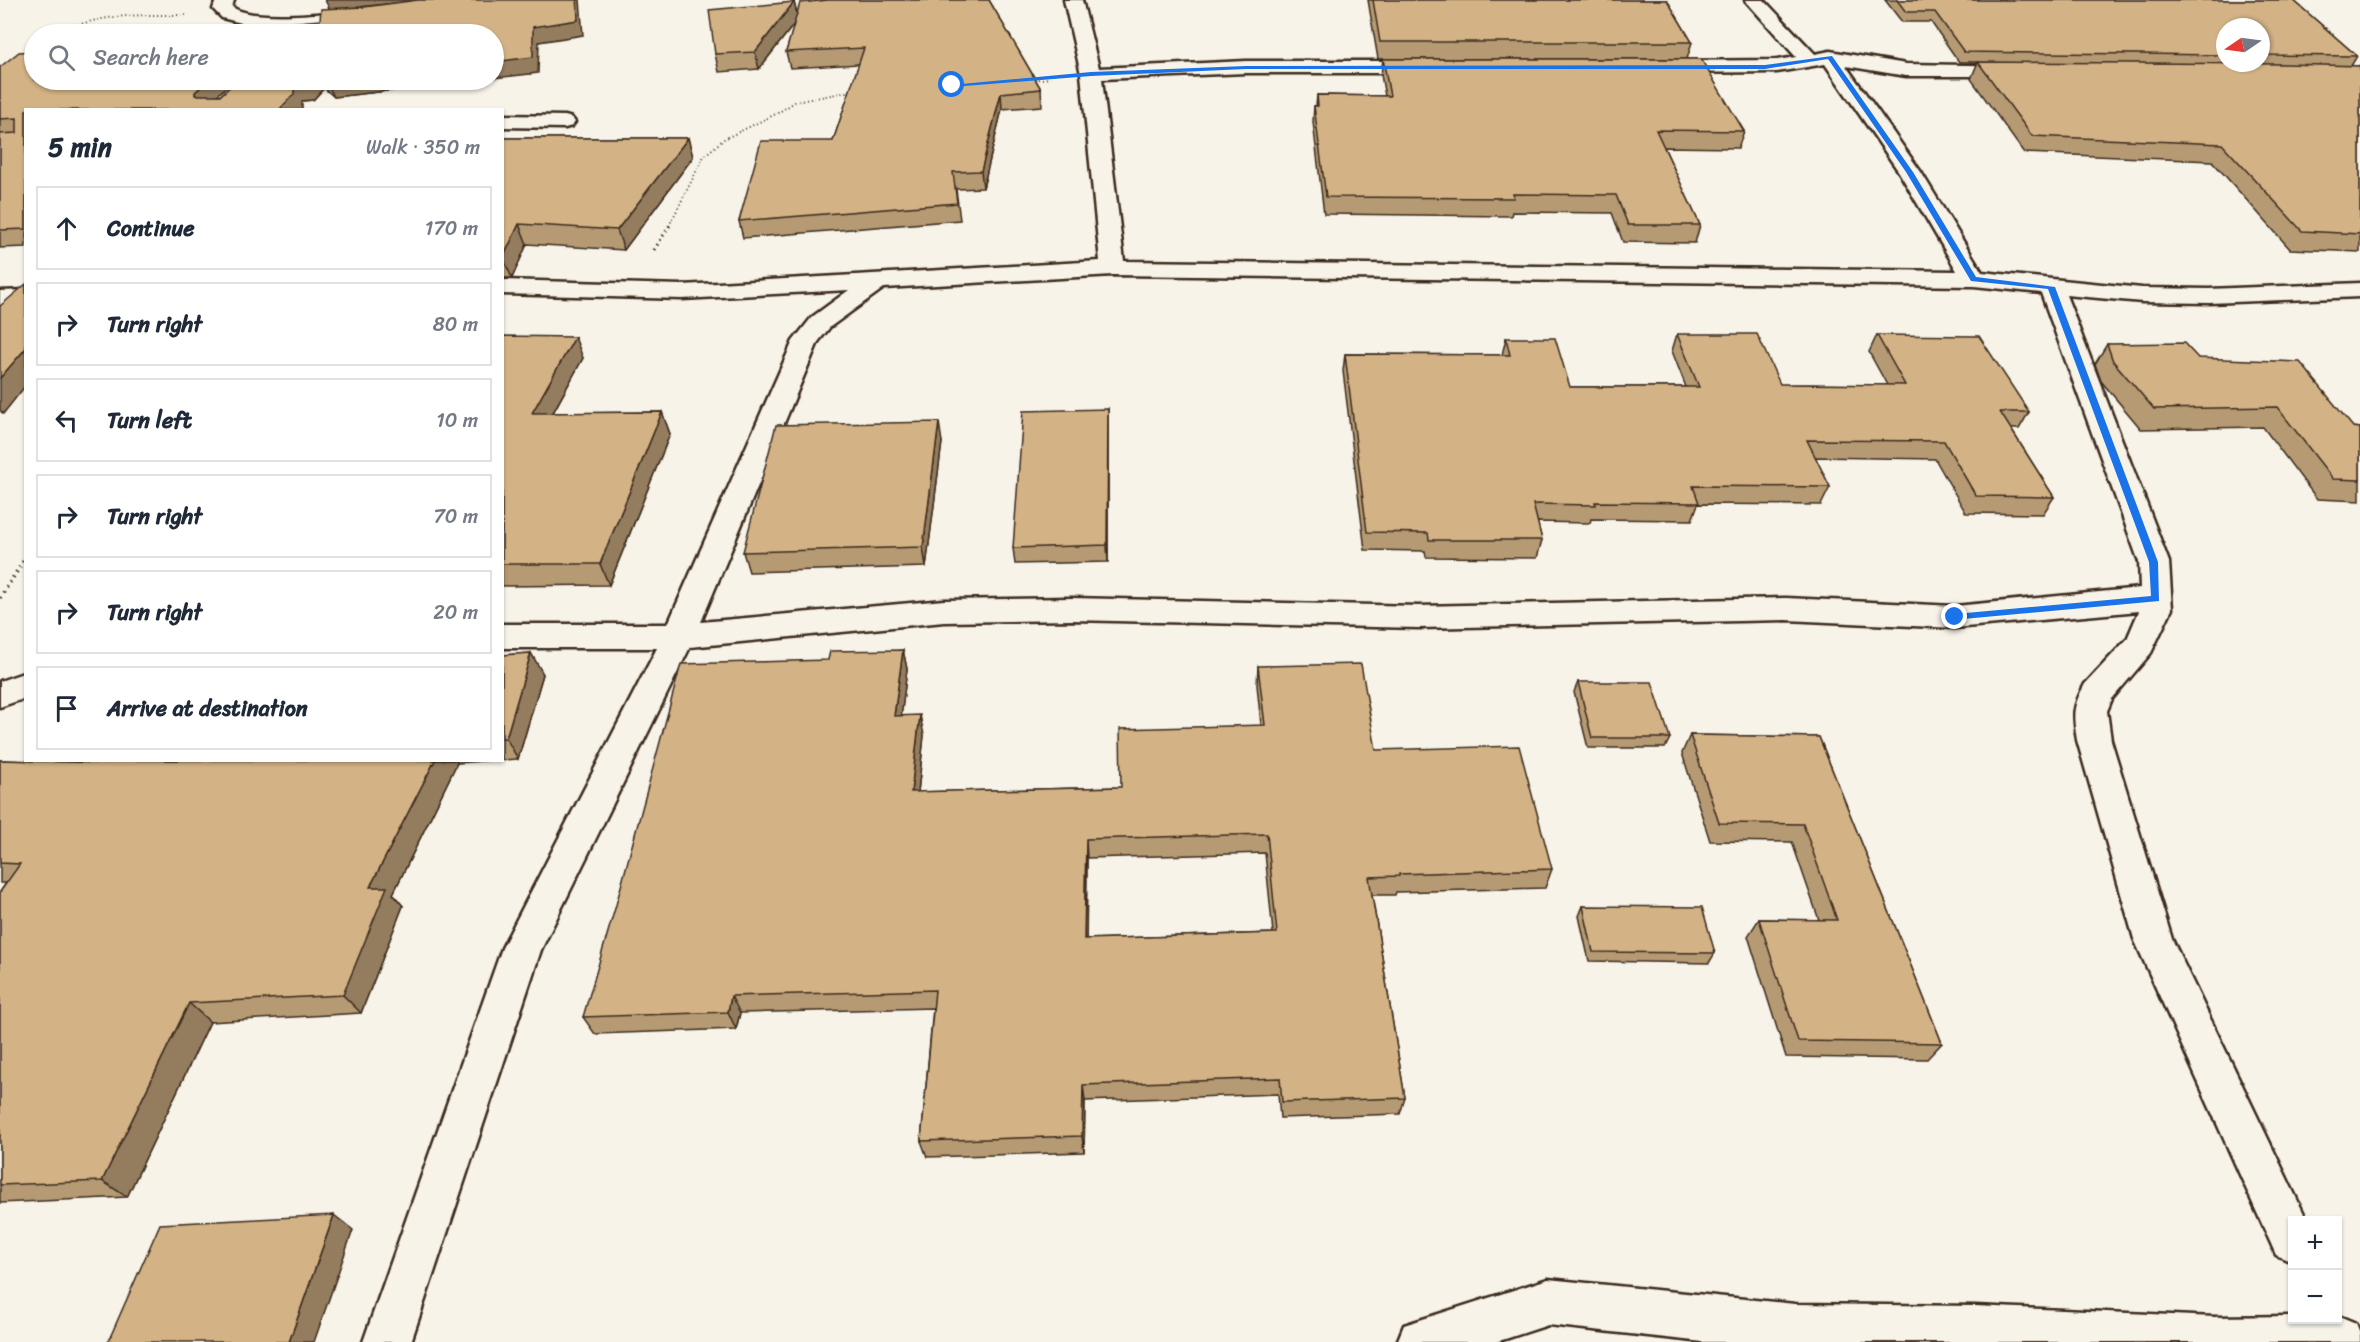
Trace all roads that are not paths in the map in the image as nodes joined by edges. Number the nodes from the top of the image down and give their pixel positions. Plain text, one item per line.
1 (1073, 0) edge
2 (1754, 0) edge
3 (227, 7) edge
4 (378, 14) edge
5 (252, 19) junction
6 (269, 24) edge
7 (1820, 58) junction
8 (1444, 67) edge
9 (1640, 67) edge
10 (2036, 69) edge
11 (1091, 74) junction
12 (504, 120) edge
13 (566, 122) dead end
14 (1113, 268) junction
15 (1974, 279) junction
16 (878, 281) junction
17 (504, 286) edge
18 (2051, 287) junction
19 (2360, 290) edge
20 (24, 297) edge
21 (0, 298) edge
22 (2156, 598) junction
23 (504, 636) edge
24 (679, 636) junction
25 (2288, 1230) edge
26 (2336, 1334) edge
27 (387, 1342) edge
28 (1421, 1342) edge

1 - 11 street
2 - 7 street
3 - 5 street
4 - 5 street
5 - 6 street
7 - 9 street
7 - 10 street
7 - 15 street
8 - 11 street
11 - 14 street
12 - 13 street
14 - 15 street
14 - 16 street
15 - 18 street
16 - 17 street
16 - 24 street
18 - 19 street
18 - 22 street
20 - 21 street
22 - 24 street
22 - 25 street
23 - 24 street
24 - 27 street
26 - 28 street

